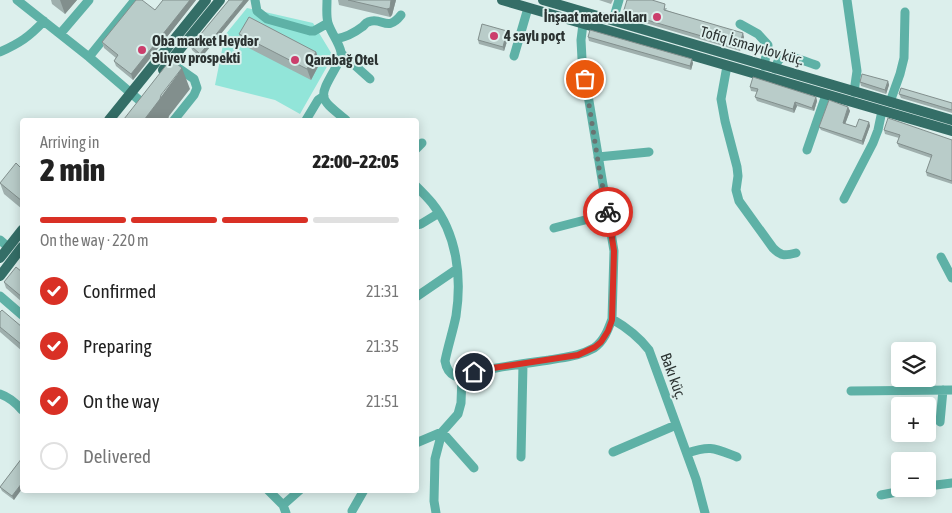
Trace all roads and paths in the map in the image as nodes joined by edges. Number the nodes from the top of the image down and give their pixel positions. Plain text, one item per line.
1 (17, 0) edge
2 (89, 0) edge
3 (135, 0) edge
4 (206, 0) edge
5 (220, 0) edge
6 (255, 0) edge
7 (327, 0) edge
8 (502, 0) edge
9 (543, 0) edge
10 (619, 0) edge
11 (847, 0) edge
12 (530, 4) edge
13 (905, 12) dead end
14 (401, 15) dead end
15 (613, 20) junction
16 (44, 21) junction
17 (328, 23) junction
18 (583, 24) junction
19 (740, 24) dead end
20 (60, 34) junction
21 (336, 39) junction
22 (687, 43) junction
23 (0, 52) edge
24 (341, 53) junction
25 (684, 54) junction
26 (514, 56) dead end
27 (89, 57) junction
28 (170, 62) junction
29 (816, 65) dead end
30 (728, 66) junction
31 (764, 66) junction
32 (775, 69) junction
33 (158, 77) edge
34 (370, 79) dead end
35 (131, 93) junction
36 (826, 95) junction
37 (324, 96) junction
38 (853, 97) junction
39 (140, 100) edge
40 (890, 102) junction
41 (882, 111) junction
42 (111, 118) edge
43 (176, 118) edge
44 (307, 118) edge
45 (344, 118) edge
46 (952, 120) edge
47 (952, 131) edge
48 (807, 150) dead end
49 (649, 152) dead end
50 (598, 157) junction
51 (419, 189) edge
52 (844, 198) dead end
53 (439, 213) junction
54 (608, 214) junction
55 (419, 224) edge
56 (554, 228) dead end
57 (20, 233) edge
58 (0, 240) edge
59 (8, 248) junction
60 (20, 250) edge
61 (796, 253) dead end
62 (941, 257) dead end
63 (0, 258) edge
64 (457, 269) junction
65 (0, 276) edge
66 (952, 278) edge
67 (419, 295) edge
68 (0, 296) edge
69 (20, 313) edge
70 (612, 320) junction
71 (523, 364) junction
72 (462, 376) junction
73 (948, 390) edge
74 (851, 391) dead end
75 (0, 394) edge
76 (20, 408) edge
77 (940, 422) dead end
78 (676, 425) junction
79 (442, 432) junction
80 (419, 442) edge
81 (613, 452) dead end
82 (687, 453) junction
83 (521, 457) dead end
84 (737, 457) dead end
85 (474, 468) dead end
86 (952, 483) edge
87 (936, 485) edge
88 (271, 493) edge
89 (297, 493) edge
90 (362, 493) edge
91 (891, 493) edge
92 (881, 495) dead end
93 (284, 509) edge
94 (352, 511) dead end
95 (436, 513) edge
96 (705, 513) edge

1 - 16 street
2 - 20 street
3 - 27 street
4 - 35 main road
5 - 28 main road
6 - 17 street
7 - 17 street
8 - 12 main road
9 - 15 main road, Tofiq İsmayılov küç.
10 - 15 street
11 - 38 street
12 - 18 main road
12 - 26 street
13 - 40 street
14 - 21 street
15 - 22 main road, Tofiq İsmayılov küç.
16 - 20 street
16 - 23 street
17 - 21 street
18 - 25 main road
18 - 50 street
19 - 31 street
20 - 27 street
21 - 24 street
22 - 25 main road
22 - 31 main road, Tofiq İsmayılov küç.
24 - 34 street
24 - 37 street
25 - 30 main road
27 - 35 street
28 - 33 main road
28 - 43 street
29 - 32 street
30 - 36 main road
30 - 61 street
31 - 32 main road, Tofiq İsmayılov küç.
32 - 38 main road, Tofiq İsmayılov küç.
35 - 39 street
35 - 42 main road
36 - 38 main road
36 - 48 street
37 - 44 street
37 - 45 street
38 - 40 main road, Tofiq İsmayılov küç.
38 - 41 main road
40 - 46 main road, Tofiq İsmayılov küç.
41 - 47 main road
41 - 52 street
49 - 50 street
50 - 54 street
51 - 53 street
53 - 55 street
53 - 64 street
54 - 56 street
54 - 70 street
57 - 59 main road
58 - 59 street
59 - 63 main road
60 - 65 main road
62 - 66 street
64 - 67 street
64 - 72 street
68 - 69 street
70 - 71 street
70 - 78 street, Bakı küç.
71 - 72 street
71 - 83 street
72 - 79 street
73 - 74 street
73 - 77 street
75 - 76 street
78 - 81 street
78 - 82 street, Bakı küç.
79 - 80 street
79 - 85 street
79 - 95 street
82 - 84 street
82 - 96 street, Bakı küç.
86 - 87 street
88 - 93 street
89 - 93 street
90 - 94 street
91 - 92 street

